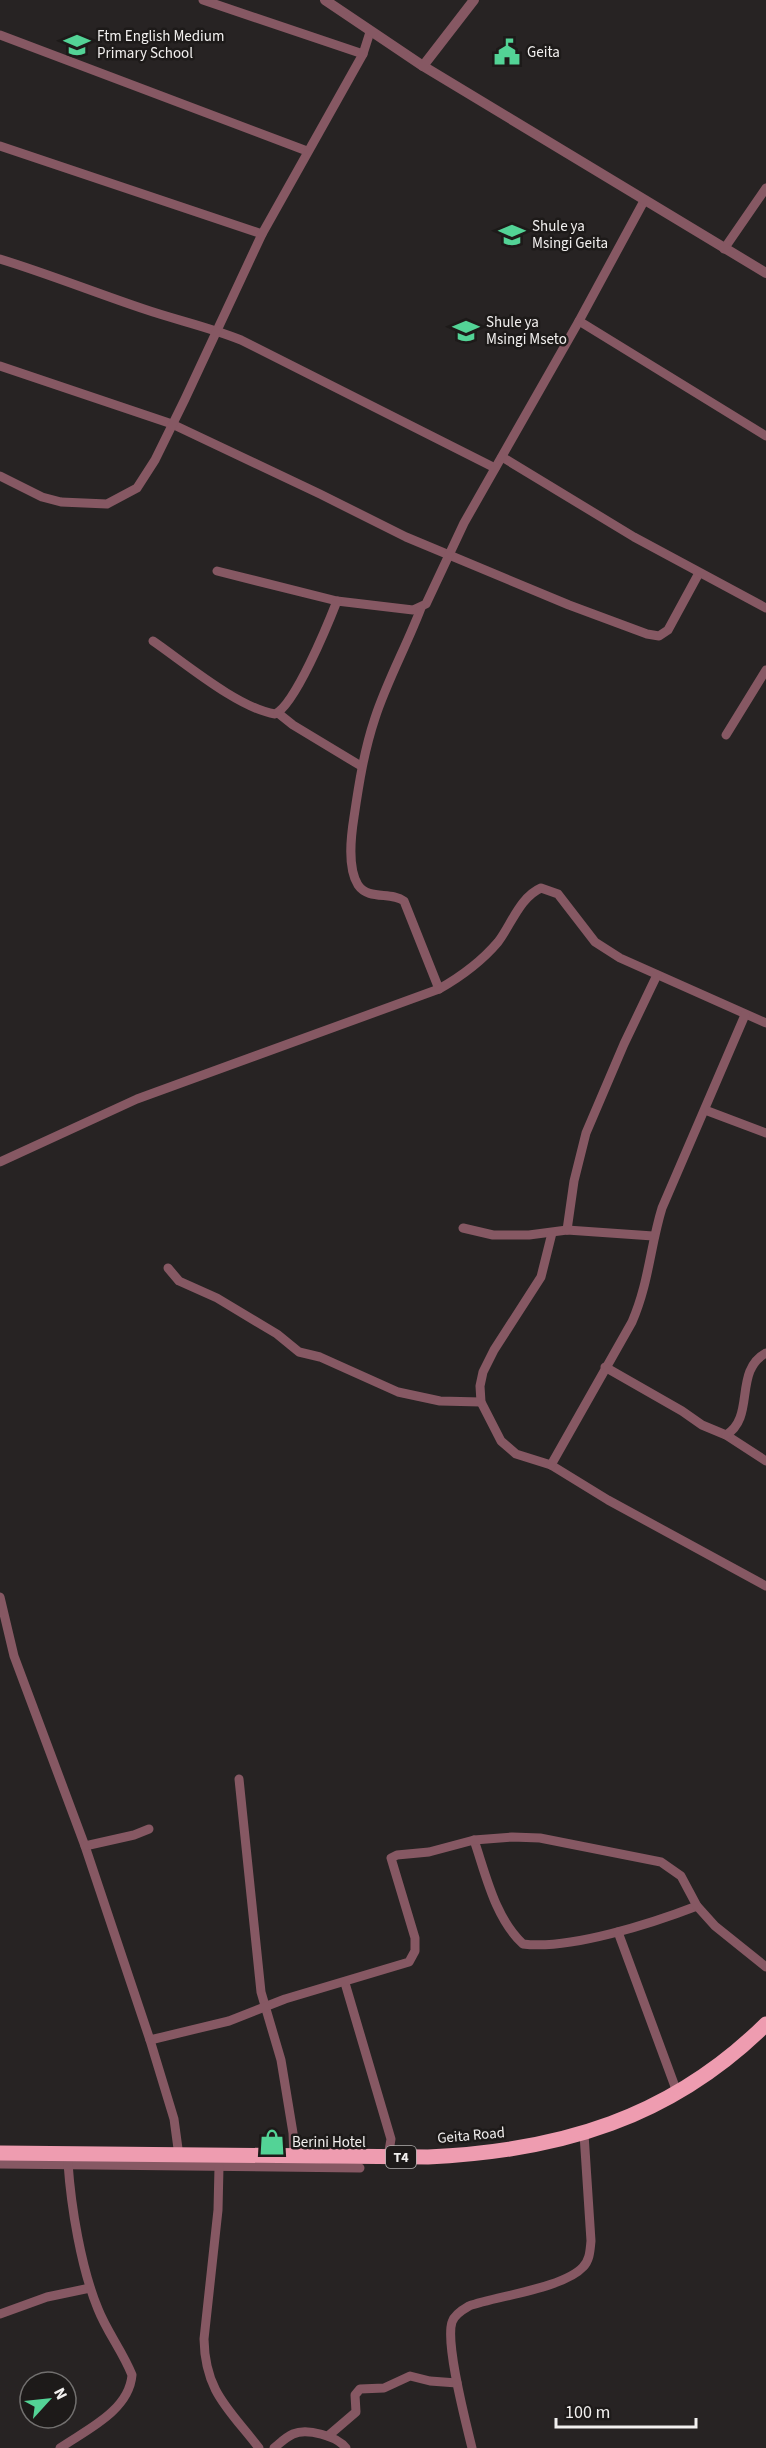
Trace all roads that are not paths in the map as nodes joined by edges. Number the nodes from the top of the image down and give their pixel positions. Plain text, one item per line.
1 (203, 0) edge
2 (325, 0) edge
3 (474, 0) edge
4 (370, 32) junction
5 (0, 35) edge
6 (363, 54) junction
7 (423, 66) junction
8 (0, 146) edge
9 (307, 151) junction
10 (766, 188) edge
11 (644, 201) junction
12 (262, 234) junction
13 (724, 249) junction
14 (0, 259) edge
15 (766, 273) edge
16 (579, 321) junction
17 (216, 330) junction
18 (0, 366) edge
19 (172, 424) junction
20 (766, 436) edge
21 (502, 457) junction
22 (495, 468) junction
23 (0, 476) edge
24 (449, 555) junction
25 (217, 570) dead end
26 (699, 573) junction
27 (337, 601) junction
28 (421, 608) junction
29 (766, 608) edge
30 (153, 641) dead end
31 (766, 670) edge
32 (278, 713) junction
33 (726, 735) dead end
34 (361, 766) junction
35 (657, 975) junction
36 (439, 989) junction
37 (745, 1015) junction
38 (766, 1023) edge
39 (705, 1110) junction
40 (766, 1133) edge
41 (0, 1162) edge
42 (463, 1228) dead end
43 (567, 1230) junction
44 (552, 1233) junction
45 (653, 1236) junction
46 (168, 1268) dead end
47 (766, 1353) edge
48 (605, 1367) junction
49 (481, 1402) junction
50 (726, 1435) junction
51 (766, 1461) edge
52 (551, 1465) junction
53 (766, 1586) edge
54 (0, 1597) edge
55 (239, 1779) dead end
56 (149, 1829) dead end
57 (474, 1840) junction
58 (85, 1846) junction
59 (697, 1906) junction
60 (618, 1932) junction
61 (766, 1966) edge
62 (345, 1983) junction
63 (265, 2007) junction
64 (766, 2024) edge
65 (150, 2040) junction
66 (677, 2092) junction
67 (584, 2134) junction
68 (0, 2153) edge
69 (178, 2156) junction
70 (294, 2156) junction
71 (388, 2157) junction
72 (68, 2163) junction
73 (0, 2164) edge
74 (219, 2167) junction
75 (360, 2168) dead end
76 (90, 2288) junction
77 (0, 2314) edge
78 (458, 2383) junction
79 (328, 2436) junction
80 (60, 2448) edge
81 (260, 2448) edge
82 (274, 2448) edge
83 (346, 2448) edge
84 (472, 2448) edge

1 - 6 street
2 - 4 street
3 - 7 street
4 - 6 street
4 - 7 street
5 - 9 street
6 - 9 street
7 - 11 street
8 - 12 street
9 - 12 street
10 - 13 street
11 - 13 street
11 - 16 street
12 - 17 street
13 - 15 street
14 - 17 street
16 - 20 street
16 - 21 street
17 - 19 street
17 - 22 street
18 - 19 street
19 - 23 street
19 - 24 street
21 - 22 street
21 - 26 street
22 - 24 street
24 - 26 street
24 - 28 street
25 - 27 street
26 - 29 street
27 - 28 street
27 - 32 street
28 - 34 street
30 - 32 street
31 - 33 street
32 - 34 street
34 - 36 street
35 - 36 street
35 - 37 street
35 - 43 street
36 - 41 street
37 - 38 street
37 - 39 street
39 - 40 street
39 - 45 street
42 - 44 street
43 - 44 street
43 - 45 street
44 - 49 street
45 - 48 street
46 - 49 street
47 - 50 street
48 - 50 street
48 - 52 street
49 - 52 street
50 - 51 street
52 - 53 street
54 - 58 street
55 - 63 street
56 - 58 street
57 - 59 street
57 - 60 street
57 - 62 street
58 - 65 street
59 - 60 street
59 - 61 street
60 - 66 street
62 - 63 street
62 - 71 street
63 - 65 street
63 - 70 street
64 - 66 highway, Geita Road / T4
65 - 69 street
66 - 67 highway, Geita Road / T4
67 - 71 highway, Geita Road / T4
67 - 78 street
68 - 69 highway, Geita Road / T4
69 - 70 highway, Geita Road / T4
70 - 71 highway, Geita Road / T4
72 - 73 street
72 - 74 street
72 - 76 street
74 - 75 street
74 - 81 street
76 - 77 street
76 - 80 street
78 - 79 street
78 - 84 street
79 - 82 street
79 - 83 street

